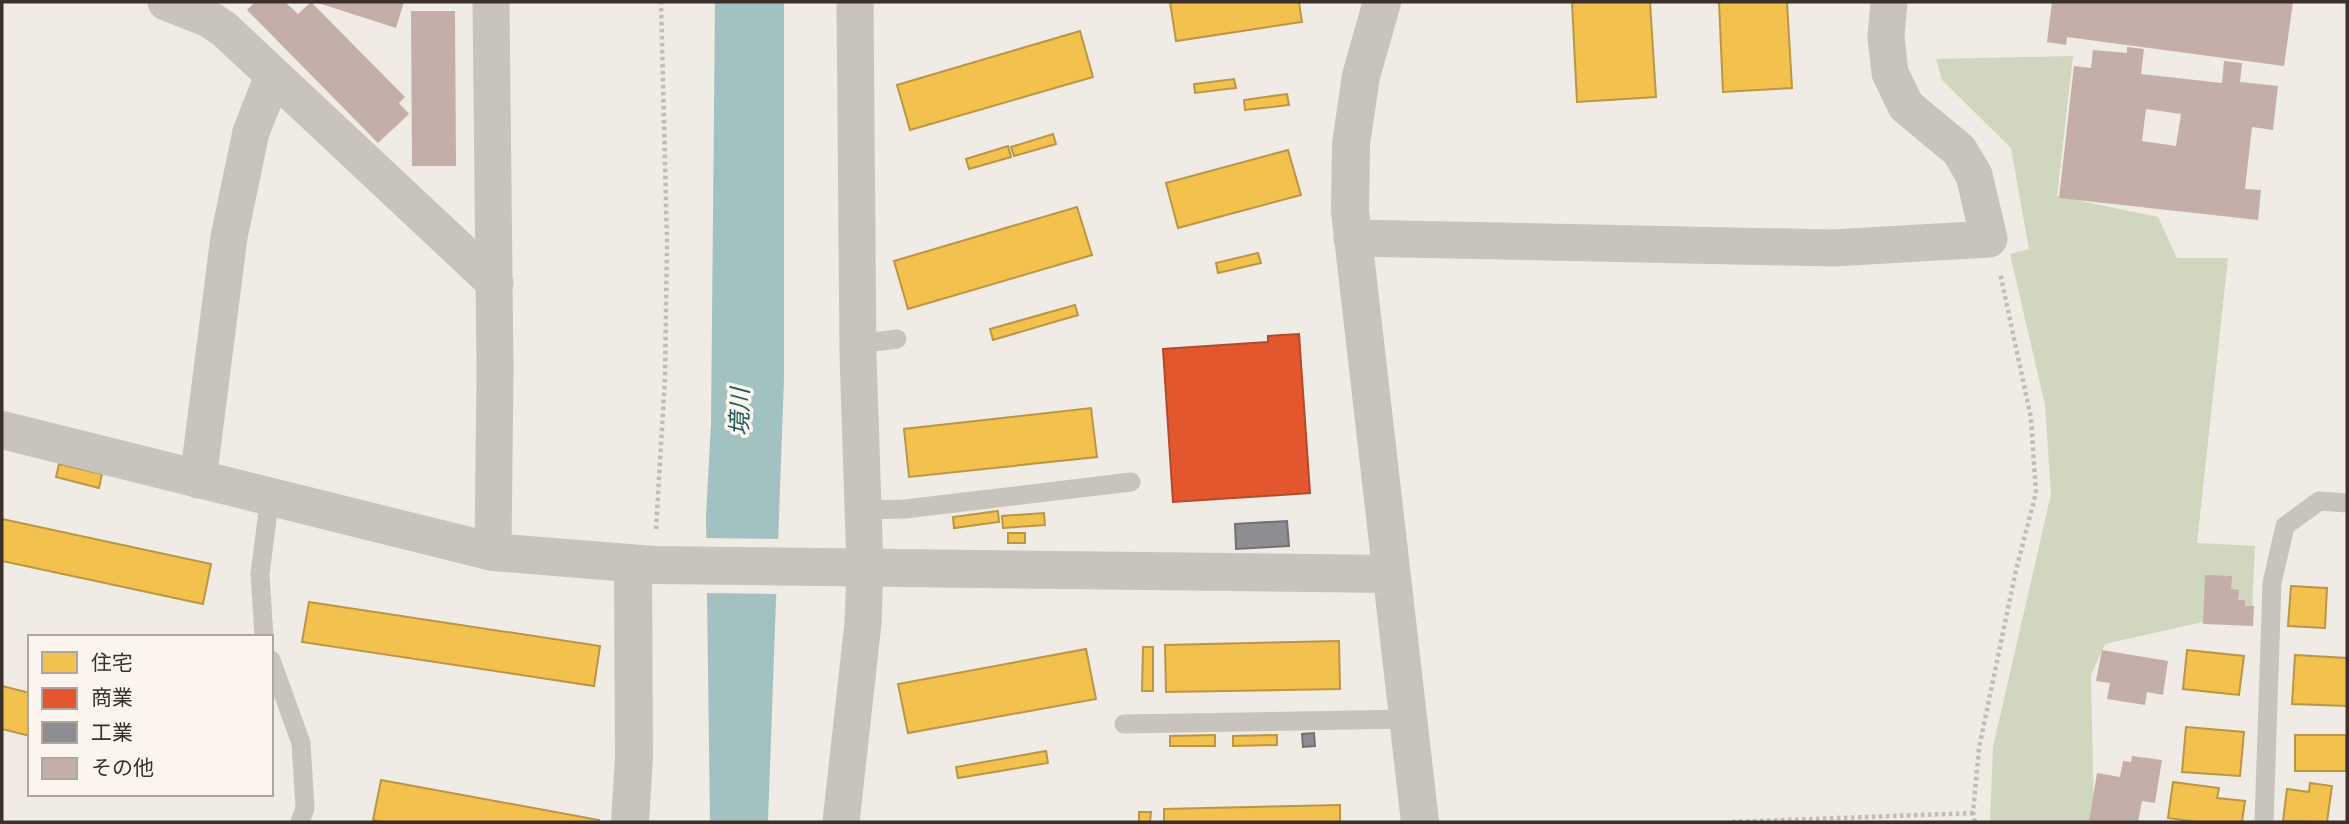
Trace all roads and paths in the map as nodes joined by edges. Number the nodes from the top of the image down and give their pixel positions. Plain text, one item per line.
1 (166, 2) edge
2 (491, 2) edge
3 (661, 2) edge
4 (855, 2) edge
5 (1382, 2) edge
6 (1889, 2) edge
7 (273, 76) junction
8 (1352, 238) junction
9 (1989, 239) junction
10 (495, 284) junction
11 (897, 339) dead end
12 (858, 344) junction
13 (2, 430) edge
14 (198, 480) junction
15 (1131, 482) dead end
16 (270, 496) junction
17 (2347, 503) edge
18 (862, 510) junction
19 (493, 552) junction
20 (651, 565) junction
21 (848, 568) junction
22 (1390, 573) junction
23 (264, 635) edge
24 (273, 666) edge
25 (1408, 719) junction
26 (1124, 724) dead end
27 (1973, 814) junction
28 (300, 822) edge
29 (630, 822) edge
30 (841, 822) edge
31 (1420, 822) edge
32 (1732, 822) edge
33 (1975, 822) edge
34 (2264, 822) edge

1 - 7 street
2 - 10 street
3 - 20 path
4 - 12 street
5 - 8 street
6 - 9 street
7 - 10 street
7 - 14 street
8 - 9 street
8 - 22 street
9 - 27 path
10 - 19 street
11 - 12 lane
12 - 18 street
13 - 14 street
14 - 16 street
15 - 18 lane
16 - 19 street
16 - 23 lane
17 - 34 lane
18 - 21 street
19 - 20 street
20 - 21 street
20 - 29 street
21 - 22 street
21 - 30 street
22 - 25 street
24 - 28 lane
25 - 26 lane
25 - 31 street
27 - 32 path
27 - 33 path

